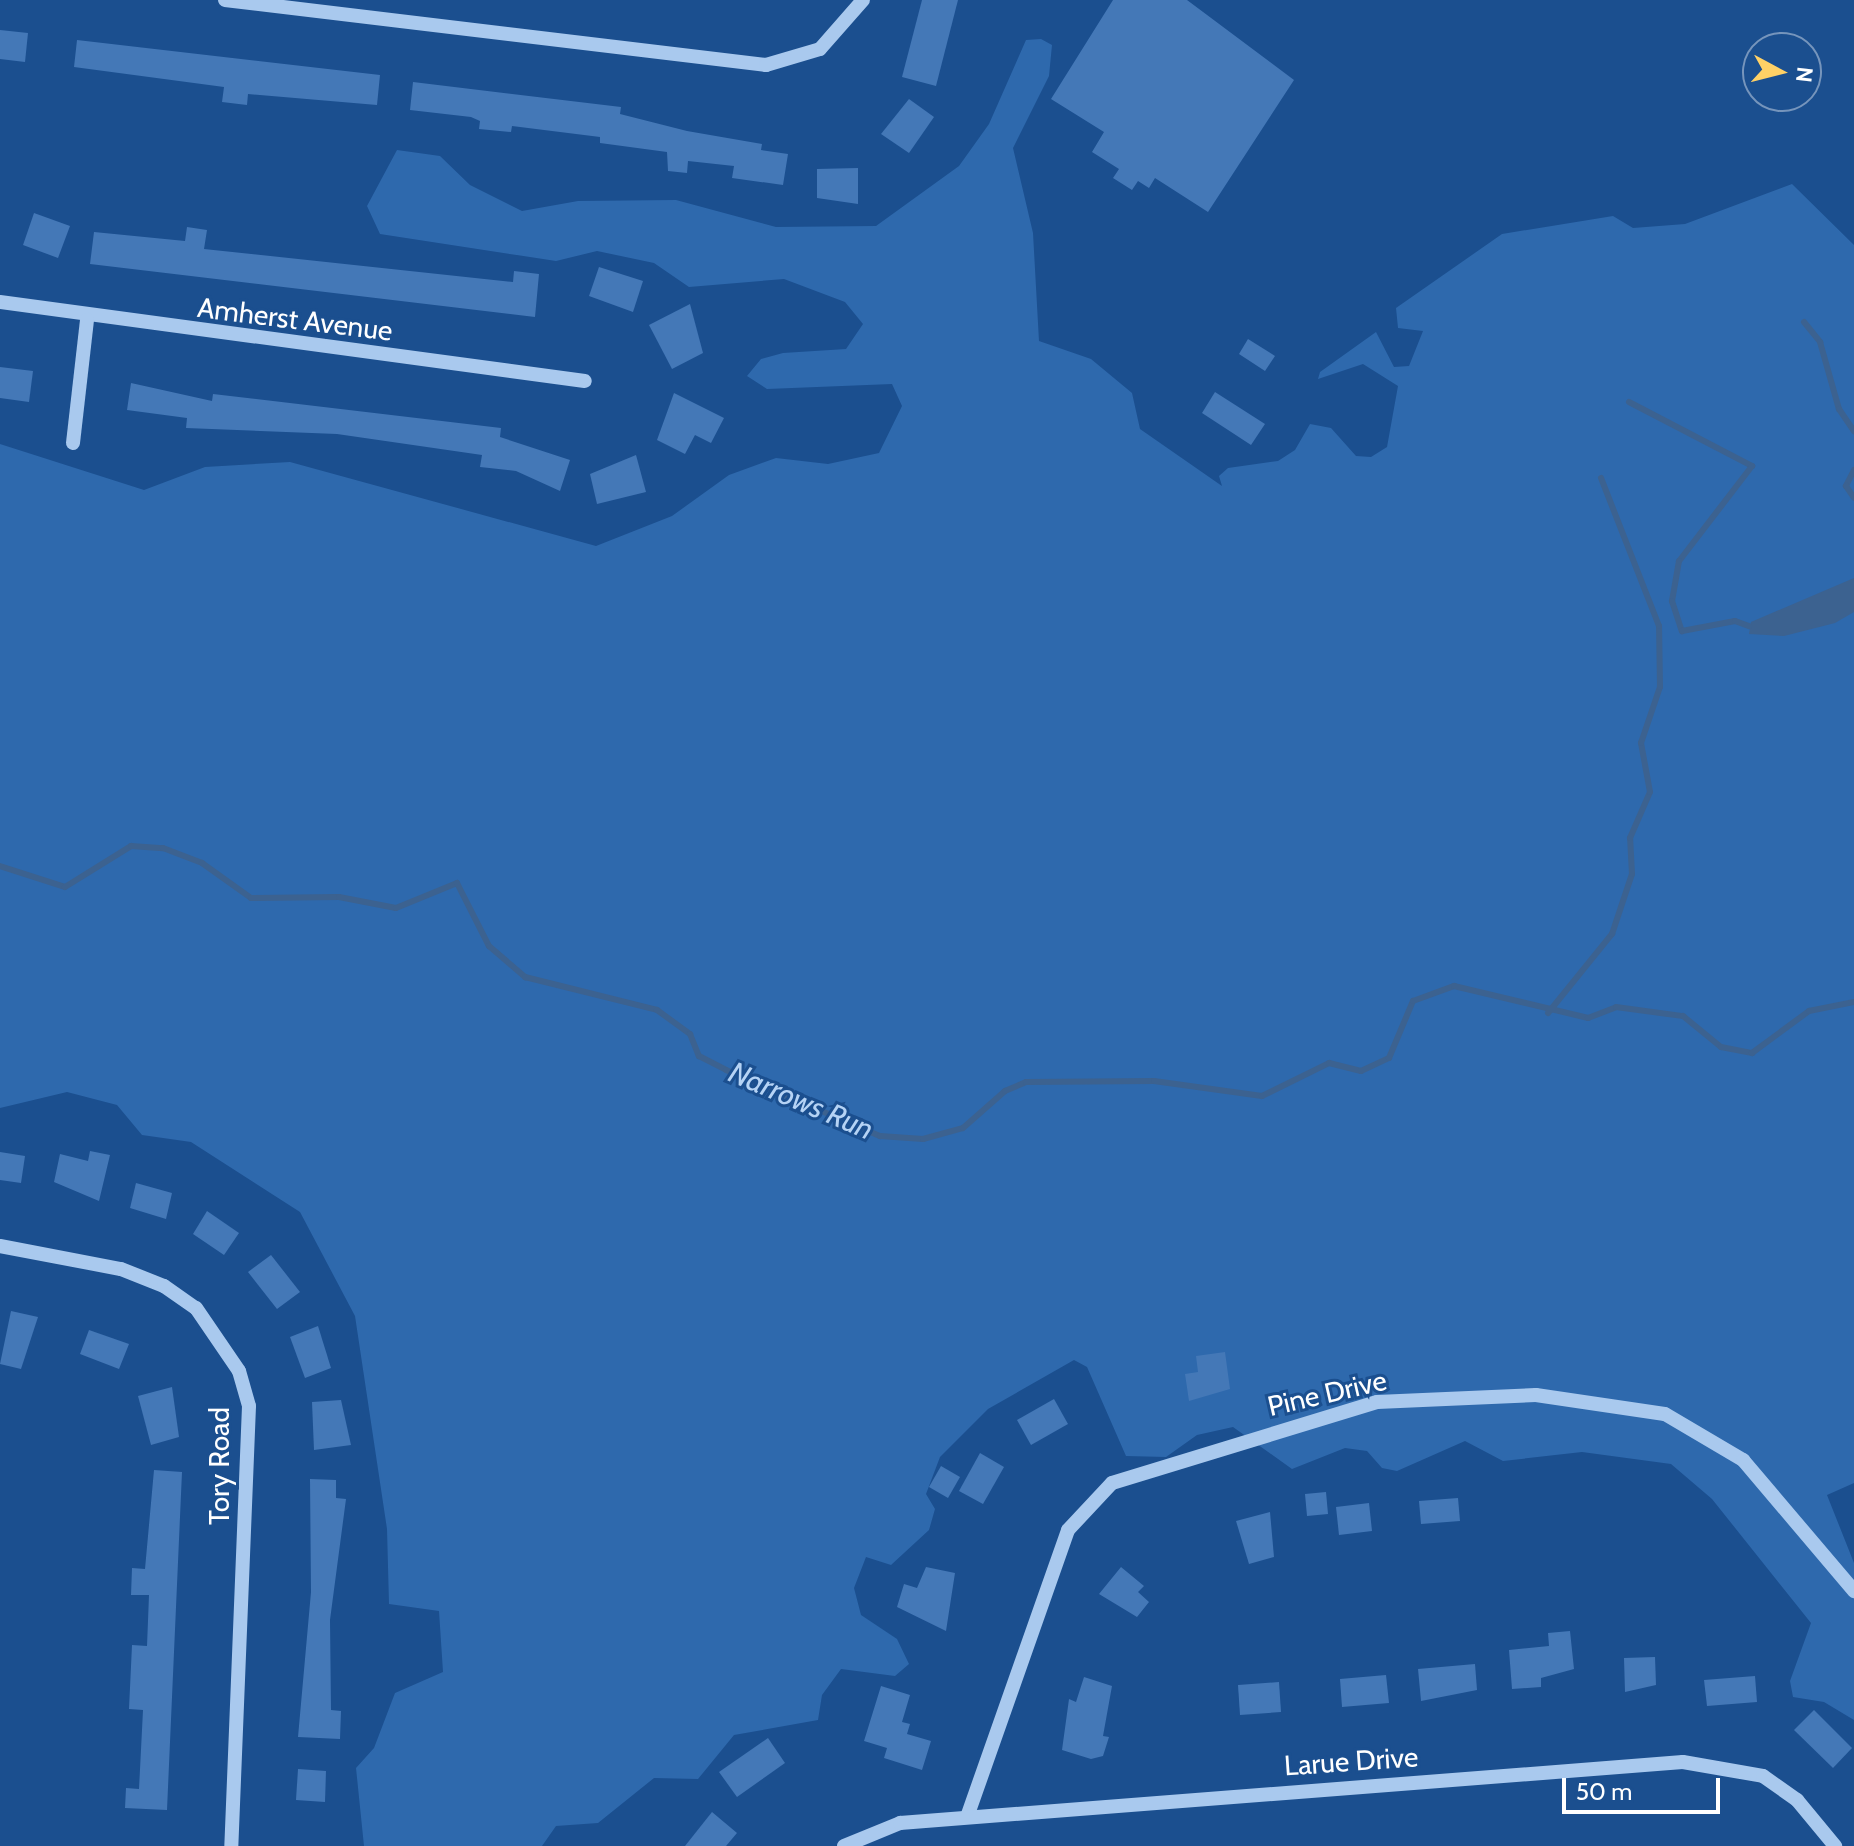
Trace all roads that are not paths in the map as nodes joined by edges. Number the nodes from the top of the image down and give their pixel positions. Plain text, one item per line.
1 (225, 0) edge
2 (863, 0) edge
3 (0, 302) edge
4 (87, 320) junction
5 (585, 381) dead end
6 (73, 443) dead end
7 (0, 1246) edge
8 (1854, 1591) edge
9 (967, 1817) junction
10 (231, 1846) edge
11 (844, 1846) edge
12 (1835, 1846) edge

1 - 2 street
3 - 4 street, Amherst Avenue
4 - 5 street, Amherst Avenue
4 - 6 street
7 - 10 street, Tory Road
8 - 9 street, Pine Drive
9 - 11 street, Larue Drive
9 - 12 street, Larue Drive

